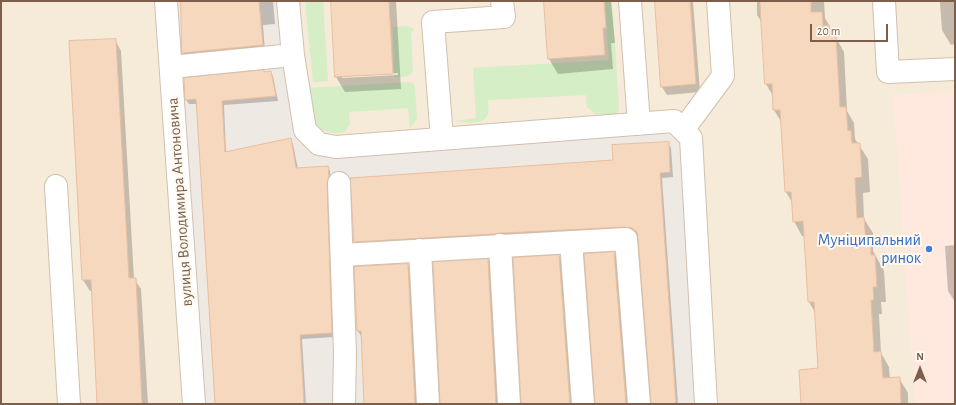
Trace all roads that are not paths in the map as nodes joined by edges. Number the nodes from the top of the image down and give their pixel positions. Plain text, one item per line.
1 (166, 1) edge
2 (288, 1) edge
3 (502, 1) edge
4 (630, 1) edge
5 (718, 1) edge
6 (884, 1) edge
7 (292, 55) junction
8 (171, 67) junction
9 (955, 69) edge
10 (638, 124) junction
11 (683, 130) junction
12 (442, 139) junction
13 (339, 183) dead end
14 (56, 186) dead end
15 (571, 242) junction
16 (500, 246) junction
17 (420, 250) junction
18 (342, 255) junction
19 (69, 404) edge
20 (194, 404) edge
21 (344, 404) edge
22 (428, 404) edge
23 (509, 404) edge
24 (583, 404) edge
25 (638, 404) edge
26 (706, 404) edge

1 - 8 street, вулиця Володимира Антоновича
2 - 7 street
3 - 12 street
4 - 10 street
5 - 11 street
6 - 9 street
7 - 8 street
7 - 12 street
8 - 20 street, вулиця Володимира Антоновича
10 - 11 street
10 - 12 street
11 - 26 street
13 - 18 street
14 - 19 street
15 - 16 street
15 - 24 street
15 - 25 street
16 - 17 street
16 - 23 street
17 - 18 street
17 - 22 street
18 - 21 street

